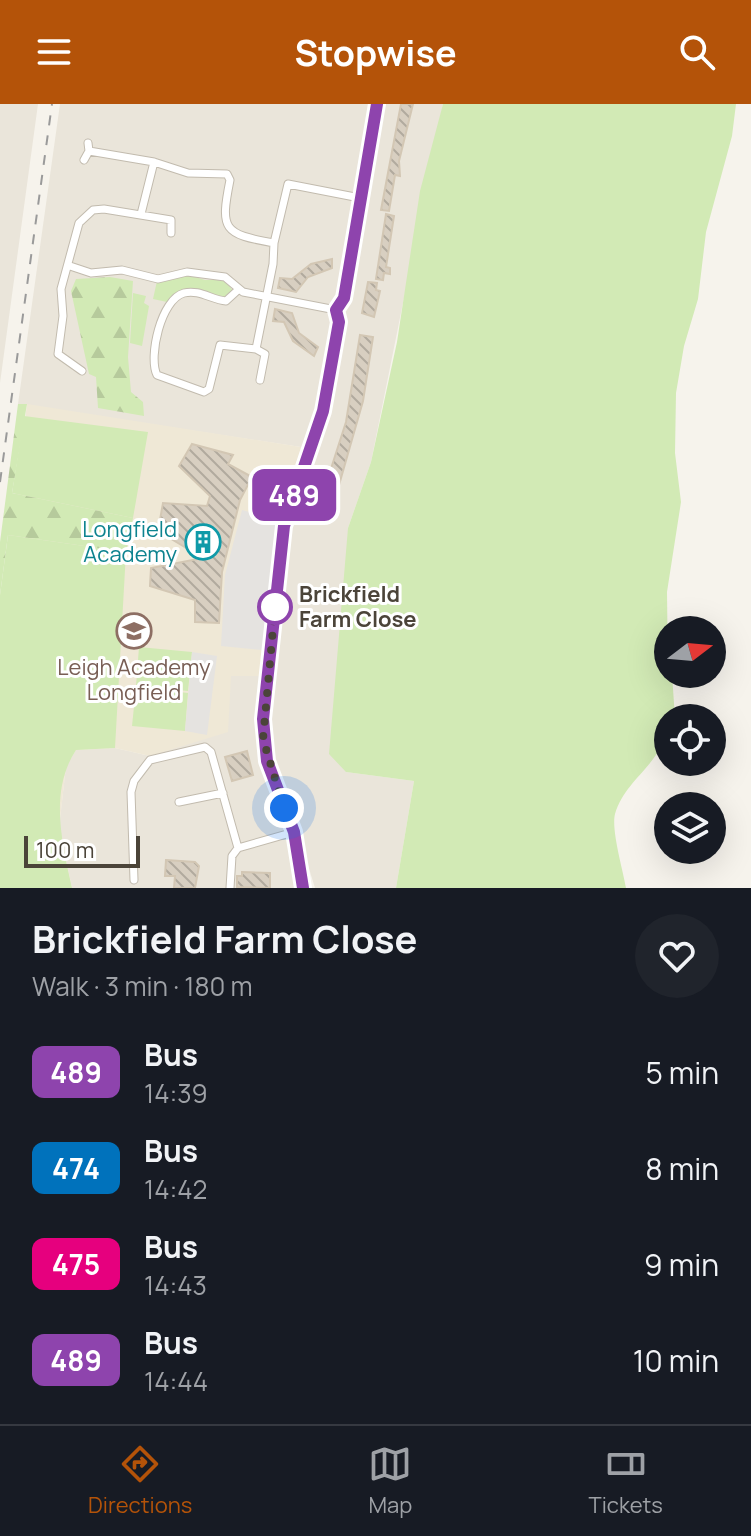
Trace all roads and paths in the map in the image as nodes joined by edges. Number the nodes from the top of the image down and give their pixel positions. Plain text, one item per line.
1 (377, 104) edge
2 (84, 160) dead end
3 (154, 162) junction
4 (360, 198) junction
5 (141, 214) junction
6 (171, 233) dead end
7 (274, 243) junction
8 (70, 266) junction
9 (238, 290) junction
10 (265, 296) junction
11 (336, 310) junction
12 (256, 349) junction
13 (82, 371) dead end
14 (260, 380) dead end
15 (223, 793) junction
16 (179, 802) dead end
17 (294, 832) junction
18 (238, 848) junction
19 (134, 880) dead end
20 (230, 888) edge
21 (303, 888) edge

1 - 4 main road
2 - 3 street
3 - 5 street
3 - 7 street
4 - 7 street
4 - 11 main road
5 - 6 street
5 - 8 street
7 - 10 street
8 - 9 street
8 - 13 street
9 - 10 street
9 - 12 street
10 - 11 street
10 - 12 street
11 - 17 main road
12 - 14 street
15 - 16 street
15 - 18 street
15 - 19 street
17 - 18 street
17 - 21 main road
18 - 20 street

